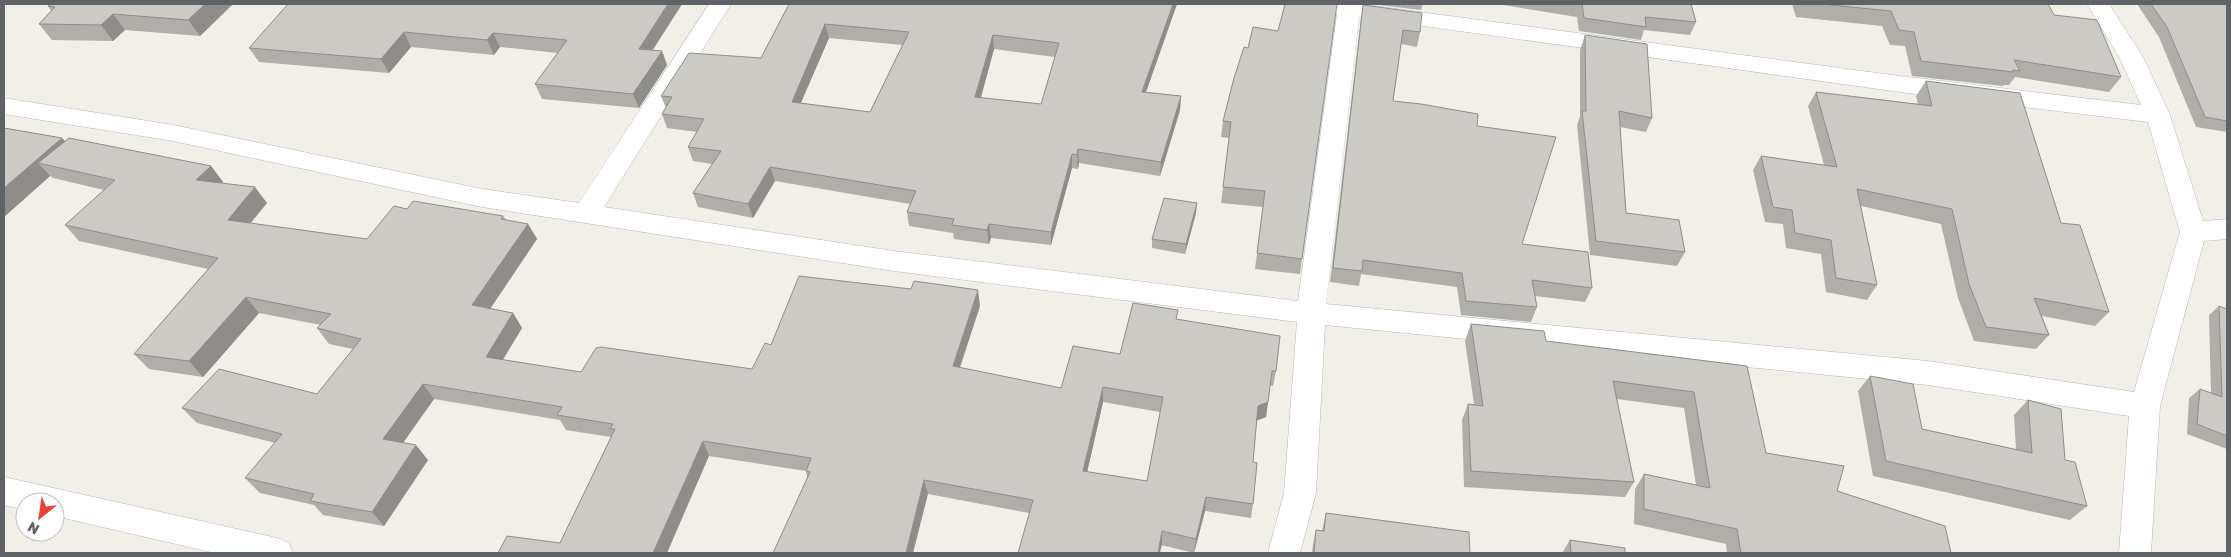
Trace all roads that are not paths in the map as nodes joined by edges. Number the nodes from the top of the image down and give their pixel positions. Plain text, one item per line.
1 (720, 4) edge
2 (1311, 4) edge
3 (2098, 4) edge
4 (1349, 9) junction
5 (4, 106) edge
6 (2158, 115) junction
7 (586, 214) junction
8 (2227, 229) edge
9 (2193, 232) junction
10 (1311, 314) junction
11 (2145, 406) junction
12 (65, 505) edge
13 (276, 553) edge
14 (1284, 553) edge
15 (2135, 553) edge

1 - 7 street
2 - 4 street
3 - 6 street
4 - 6 street
4 - 10 street
5 - 7 street
6 - 9 street
7 - 10 street
8 - 9 street
9 - 11 street
10 - 11 street
10 - 14 street
11 - 15 street
12 - 13 street

